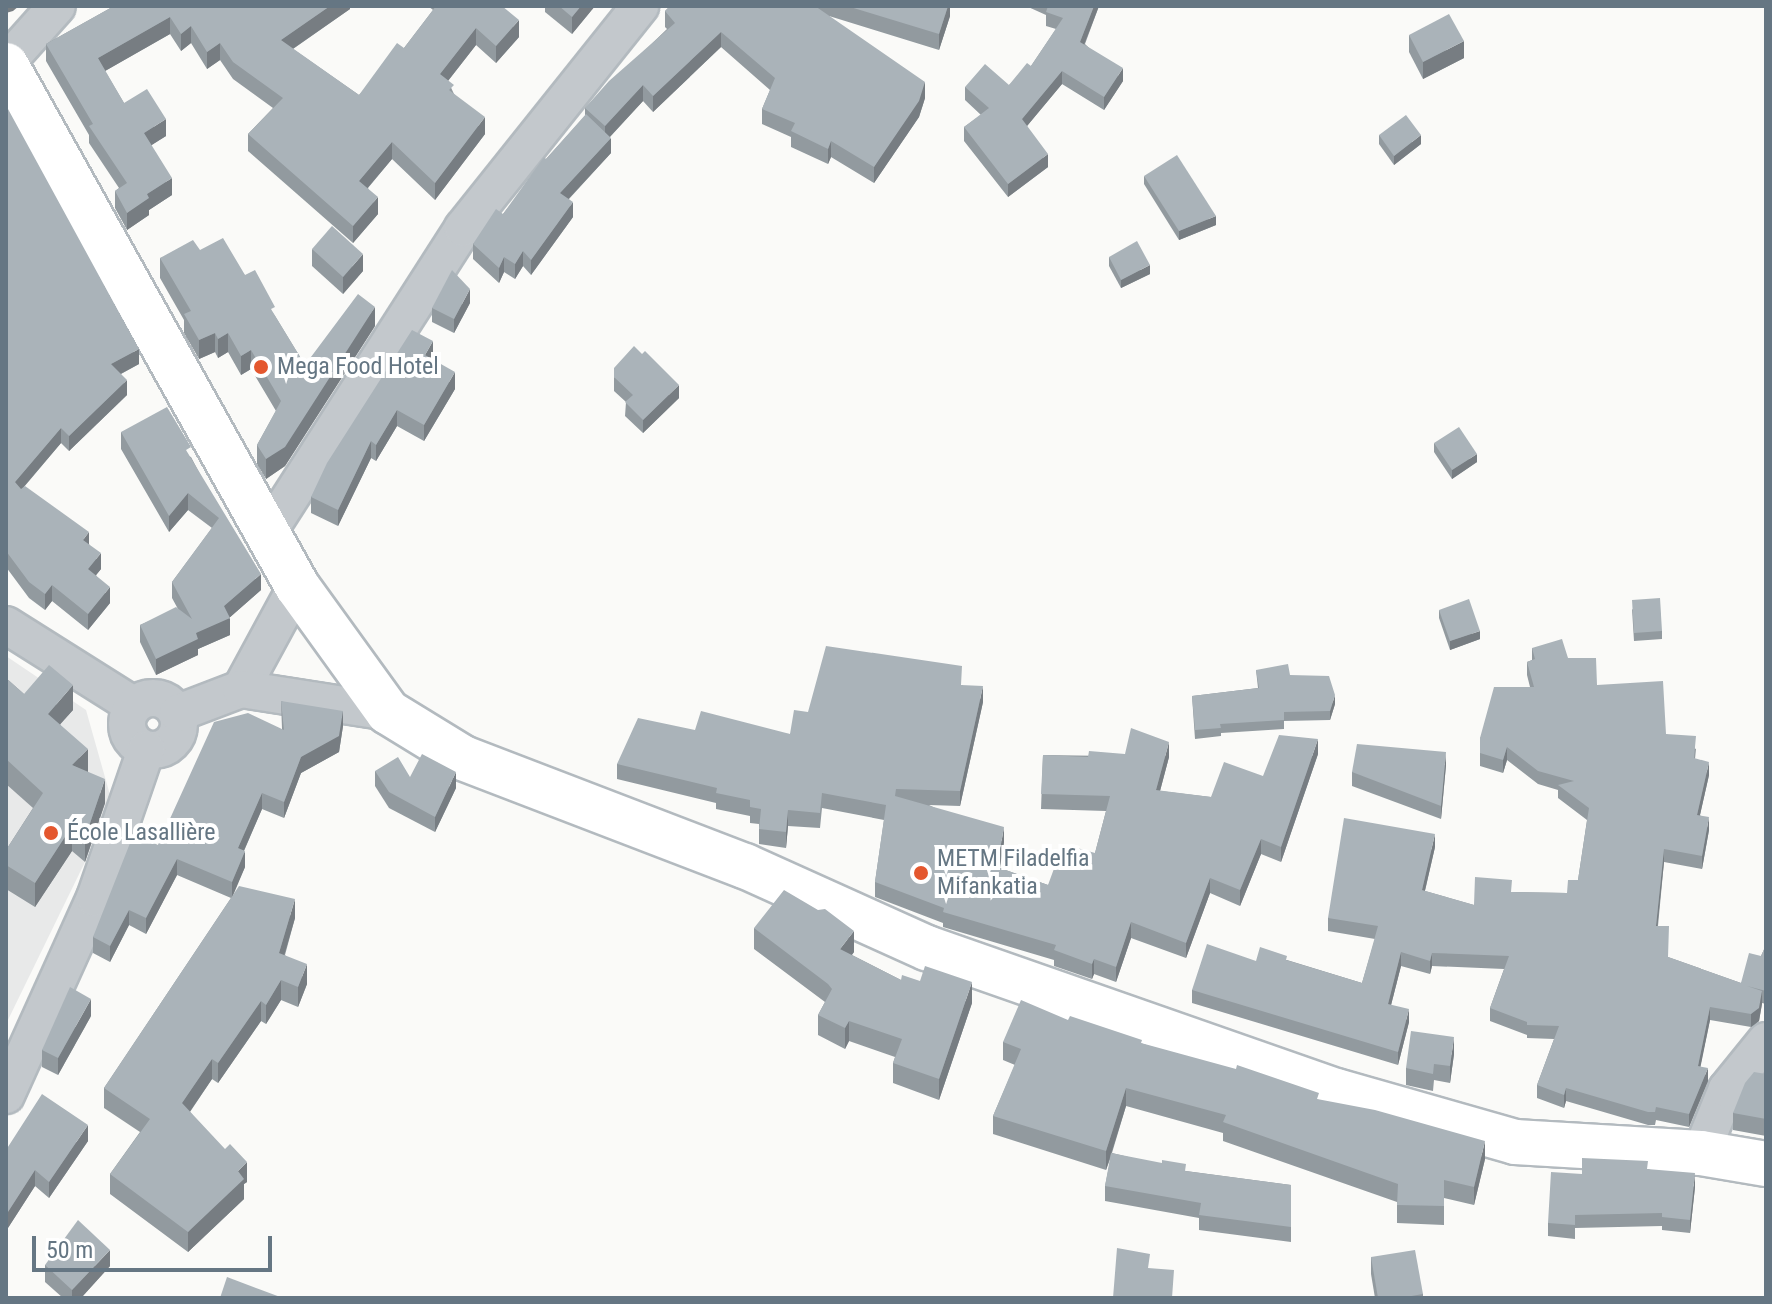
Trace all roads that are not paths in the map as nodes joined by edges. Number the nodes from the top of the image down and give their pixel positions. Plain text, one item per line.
1 (57, 6) edge
2 (640, 6) edge
3 (6, 64) edge
4 (268, 532) junction
5 (297, 586) junction
6 (6, 625) edge
7 (241, 689) junction
8 (133, 705) junction
9 (388, 712) junction
10 (178, 713) junction
11 (146, 750) junction
12 (1766, 1041) edge
13 (6, 1095) edge
14 (1701, 1153) junction
15 (1766, 1164) edge

1 - 3 street
2 - 4 street
3 - 4 main road
4 - 5 main road
5 - 7 street
5 - 9 main road
6 - 8 street
7 - 9 street
7 - 10 street
8 - 10 street
8 - 11 street
9 - 14 main road
10 - 11 street
11 - 13 street
12 - 14 street
14 - 15 main road

